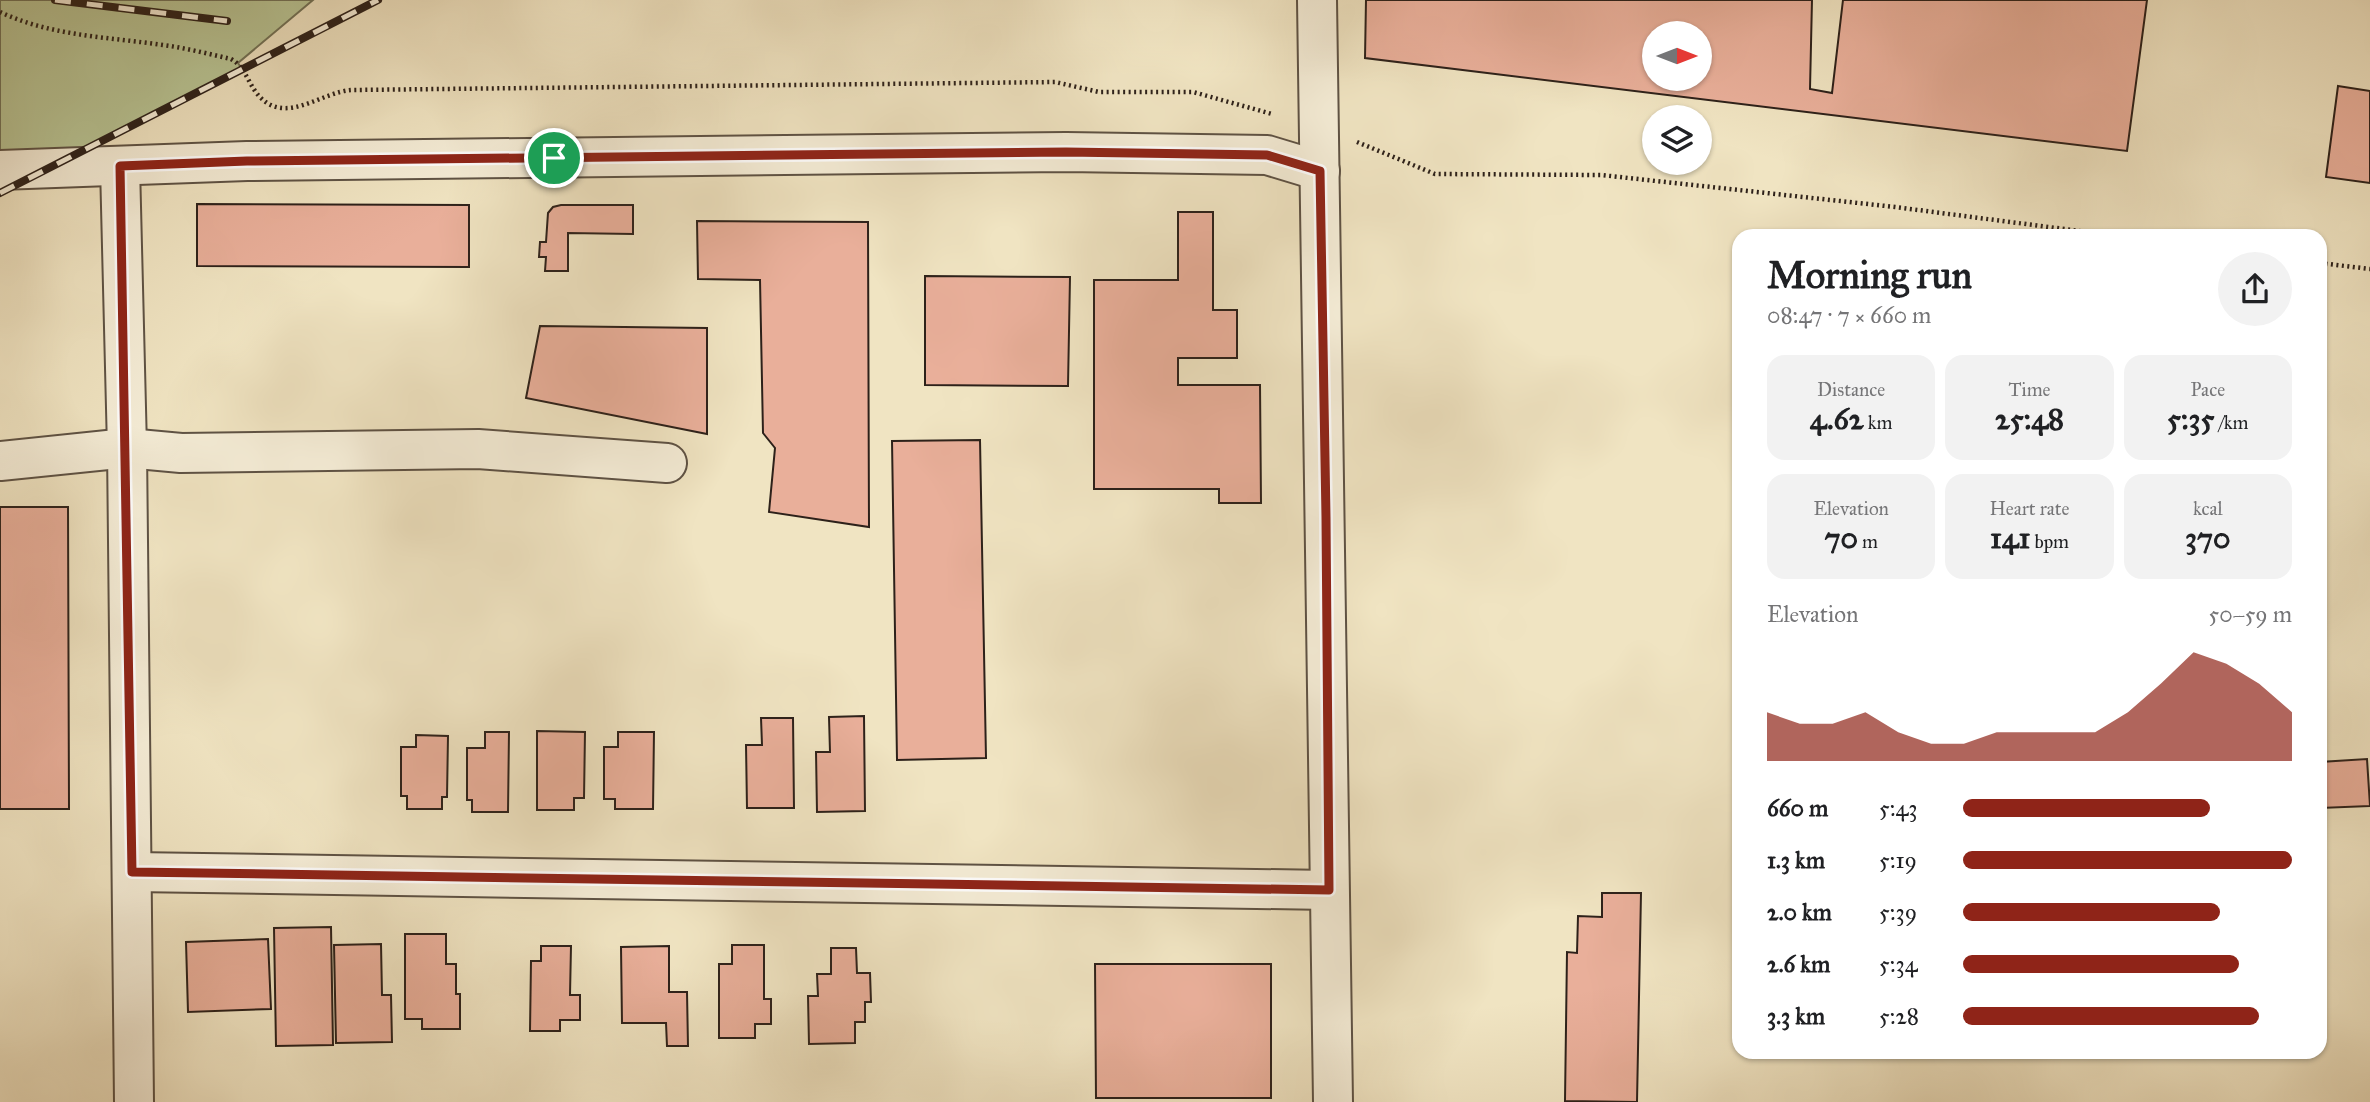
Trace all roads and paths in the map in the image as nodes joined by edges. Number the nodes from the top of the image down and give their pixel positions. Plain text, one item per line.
1 (1317, 0) edge
2 (0, 12) edge
3 (242, 69) dead end
4 (120, 166) junction
5 (0, 170) edge
6 (1320, 171) junction
7 (2327, 264) edge
8 (2370, 269) edge
9 (127, 448) junction
10 (0, 461) edge
11 (667, 463) dead end
12 (132, 872) junction
13 (1329, 890) junction
14 (134, 1102) edge
15 (1333, 1102) edge

1 - 6 street
2 - 3 path
4 - 5 street
4 - 6 street
4 - 9 street
6 - 13 street
7 - 8 path
9 - 10 street
9 - 11 street
9 - 12 street
12 - 13 street
12 - 14 street
13 - 15 street

